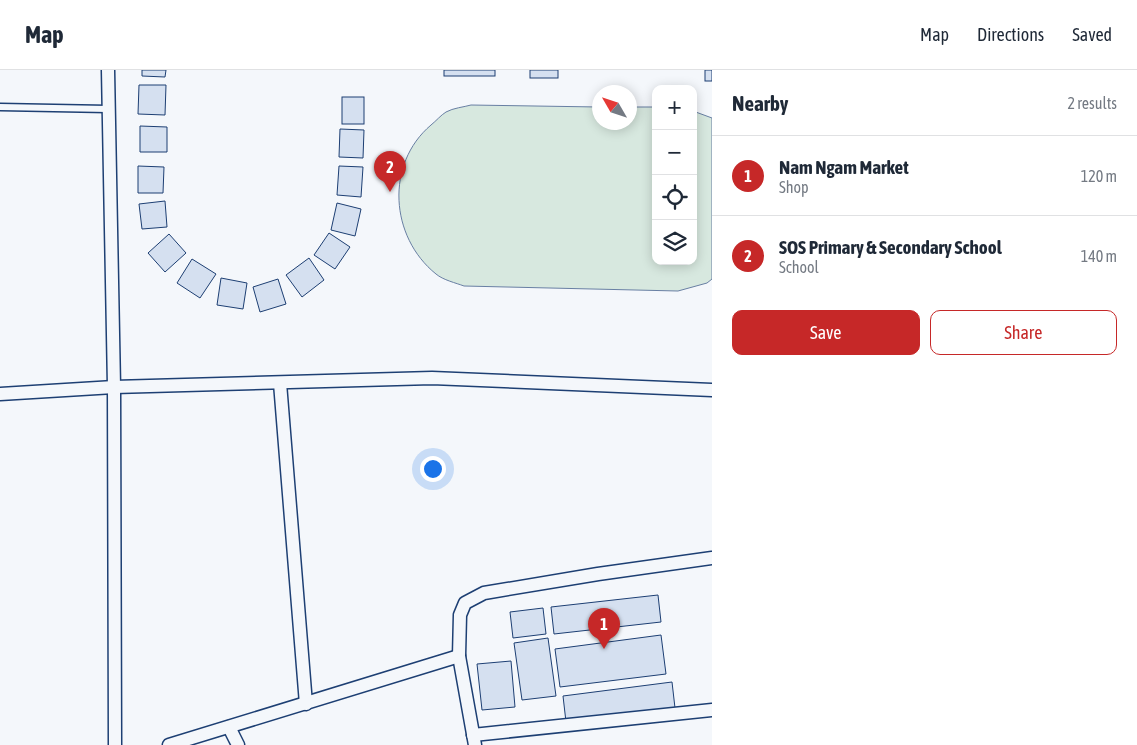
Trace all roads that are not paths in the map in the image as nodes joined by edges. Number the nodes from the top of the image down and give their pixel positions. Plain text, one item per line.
1 (108, 70) edge
2 (0, 107) edge
3 (108, 109) junction
4 (280, 383) junction
5 (114, 387) junction
6 (712, 390) edge
7 (0, 394) edge
8 (712, 558) edge
9 (459, 656) junction
10 (306, 704) junction
11 (712, 710) edge
12 (229, 727) junction
13 (474, 740) edge
14 (115, 745) edge
15 (169, 745) edge
16 (238, 745) edge

1 - 3 street
2 - 3 lane
3 - 5 street
4 - 5 street
4 - 6 street
4 - 10 street
5 - 7 street
5 - 14 street
8 - 9 street
9 - 10 street
9 - 13 street
10 - 12 street
11 - 13 street
12 - 15 street
12 - 16 street

